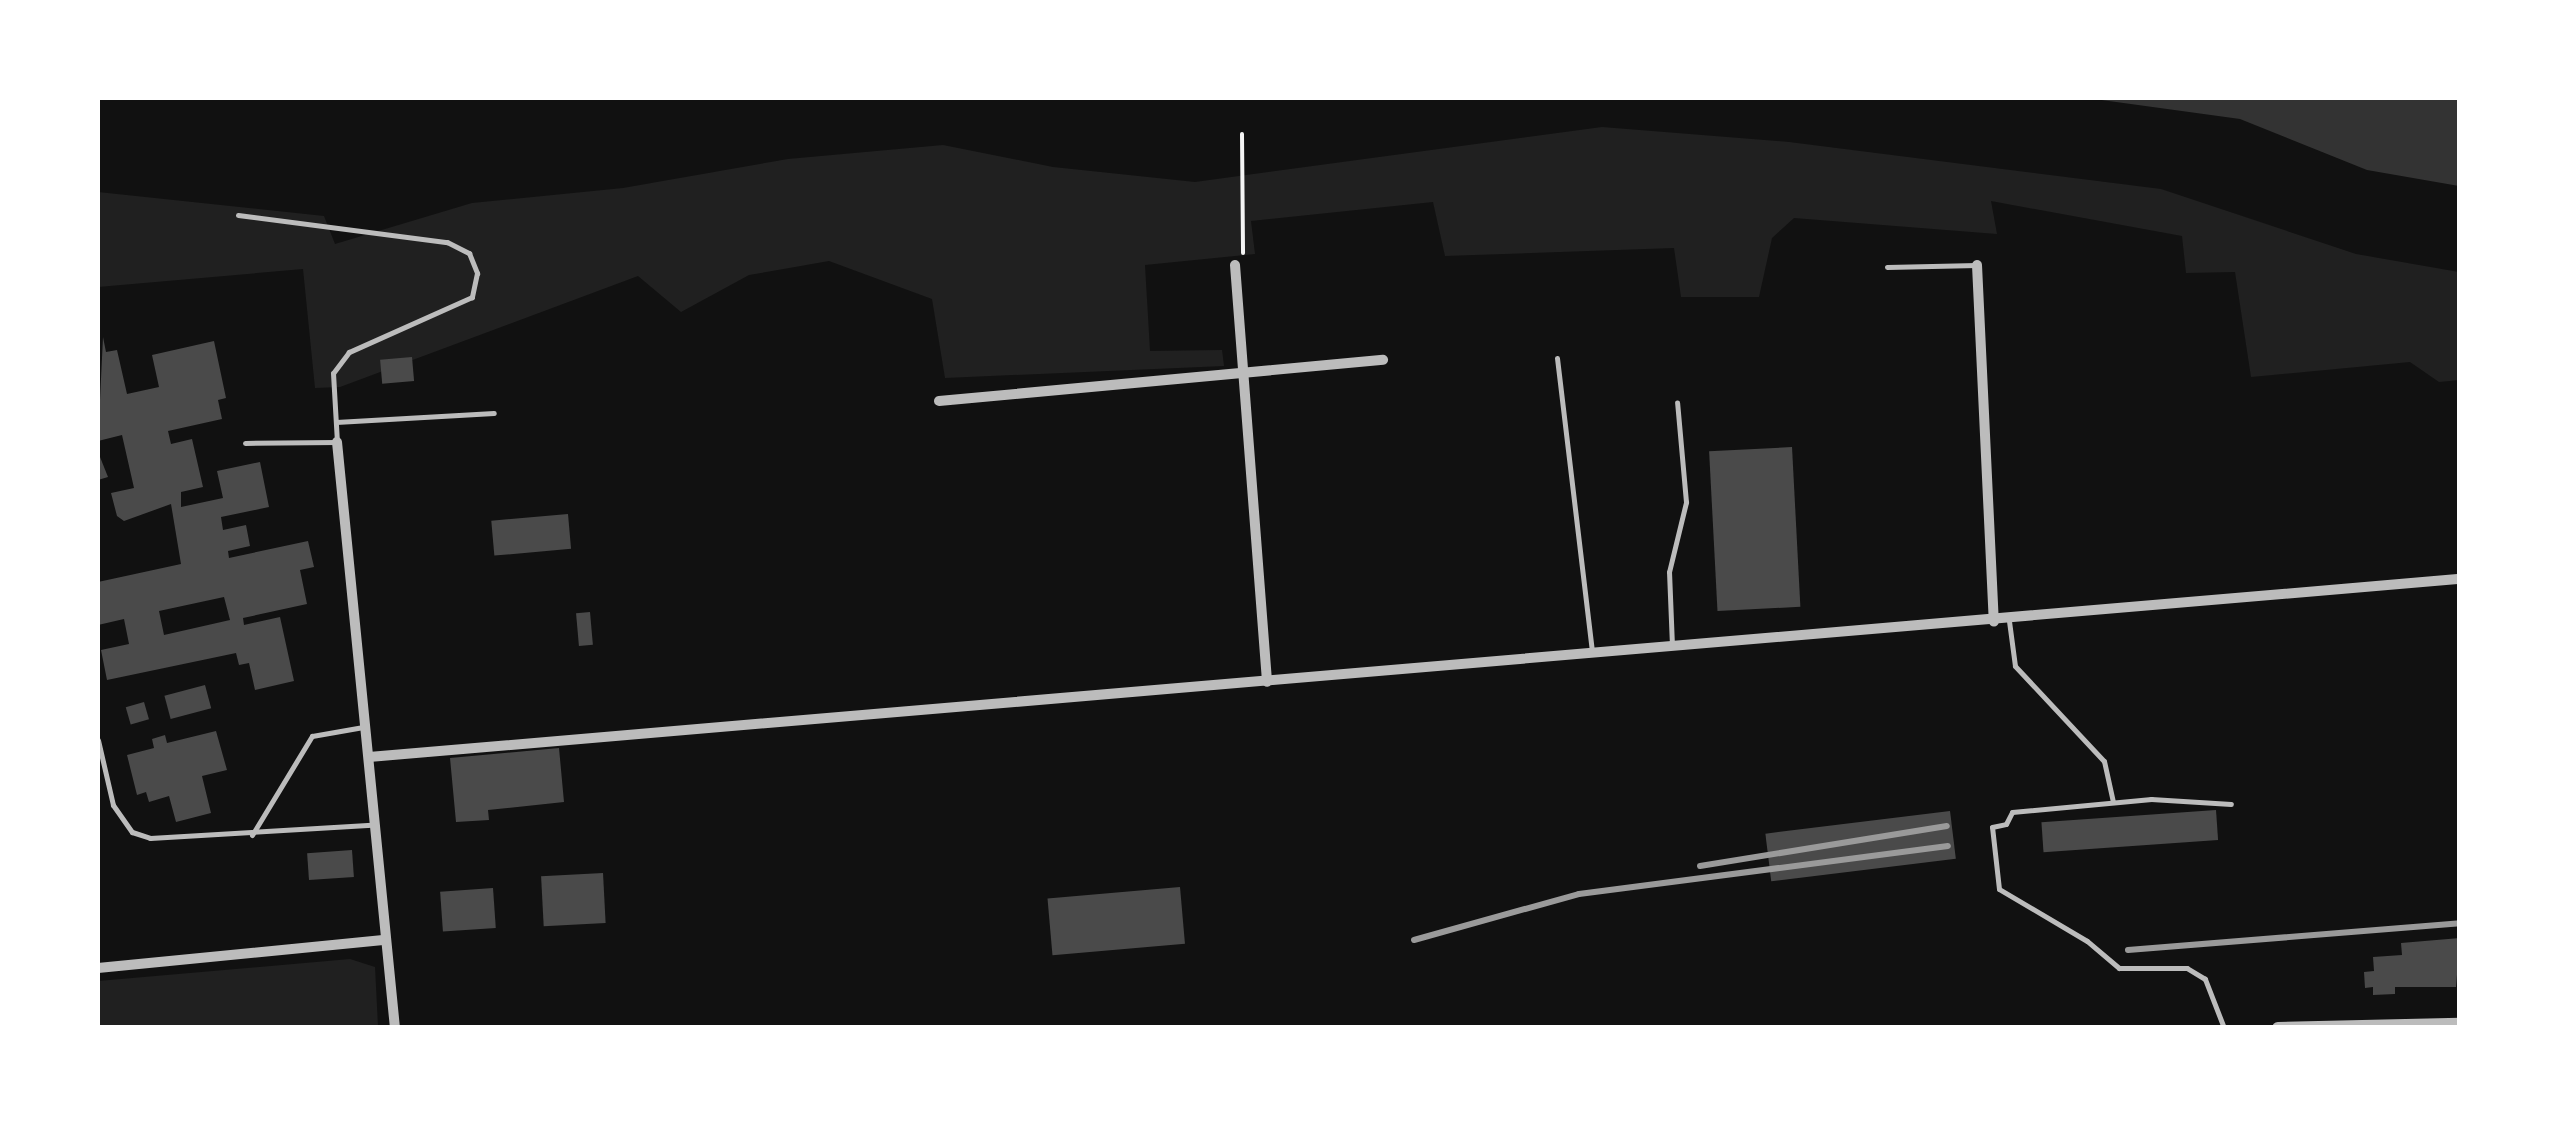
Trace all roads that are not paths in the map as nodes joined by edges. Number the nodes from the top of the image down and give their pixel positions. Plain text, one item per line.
1 (238, 215) dead end
2 (1235, 265) dead end
3 (1977, 265) joint
4 (1888, 267) dead end
5 (1556, 358) dead end
6 (1383, 360) dead end
7 (1241, 374) junction
8 (939, 401) dead end
9 (1677, 402) dead end
10 (494, 413) dead end
11 (336, 422) junction
12 (336, 442) junction
13 (245, 443) dead end
14 (2460, 579) edge
15 (2009, 621) junction
16 (1994, 622) junction
17 (1672, 649) junction
18 (1592, 656) junction
19 (1267, 682) junction
20 (366, 727) junction
21 (98, 740) edge
22 (369, 757) junction
23 (2113, 803) junction
24 (2231, 804) dead end
25 (375, 825) junction
26 (252, 835) junction
27 (386, 940) junction
28 (98, 968) edge
29 (2460, 1024) edge
30 (2431, 1027) edge
31 (396, 1028) edge
32 (2224, 1028) edge
33 (2278, 1028) edge

1 - 11 lane
2 - 7 street
3 - 4 lane
3 - 16 street
5 - 18 lane
6 - 7 street
7 - 8 street
7 - 19 street
9 - 17 lane
10 - 11 lane
11 - 12 lane
12 - 13 lane
12 - 20 street
14 - 15 street
15 - 16 street
15 - 23 lane
16 - 17 street
17 - 18 street
18 - 19 street
19 - 22 street
20 - 22 street
20 - 26 lane
21 - 26 lane
22 - 25 street
23 - 24 lane
23 - 32 lane
25 - 26 lane
25 - 27 street
27 - 28 street
27 - 31 street
29 - 30 street
30 - 33 street

